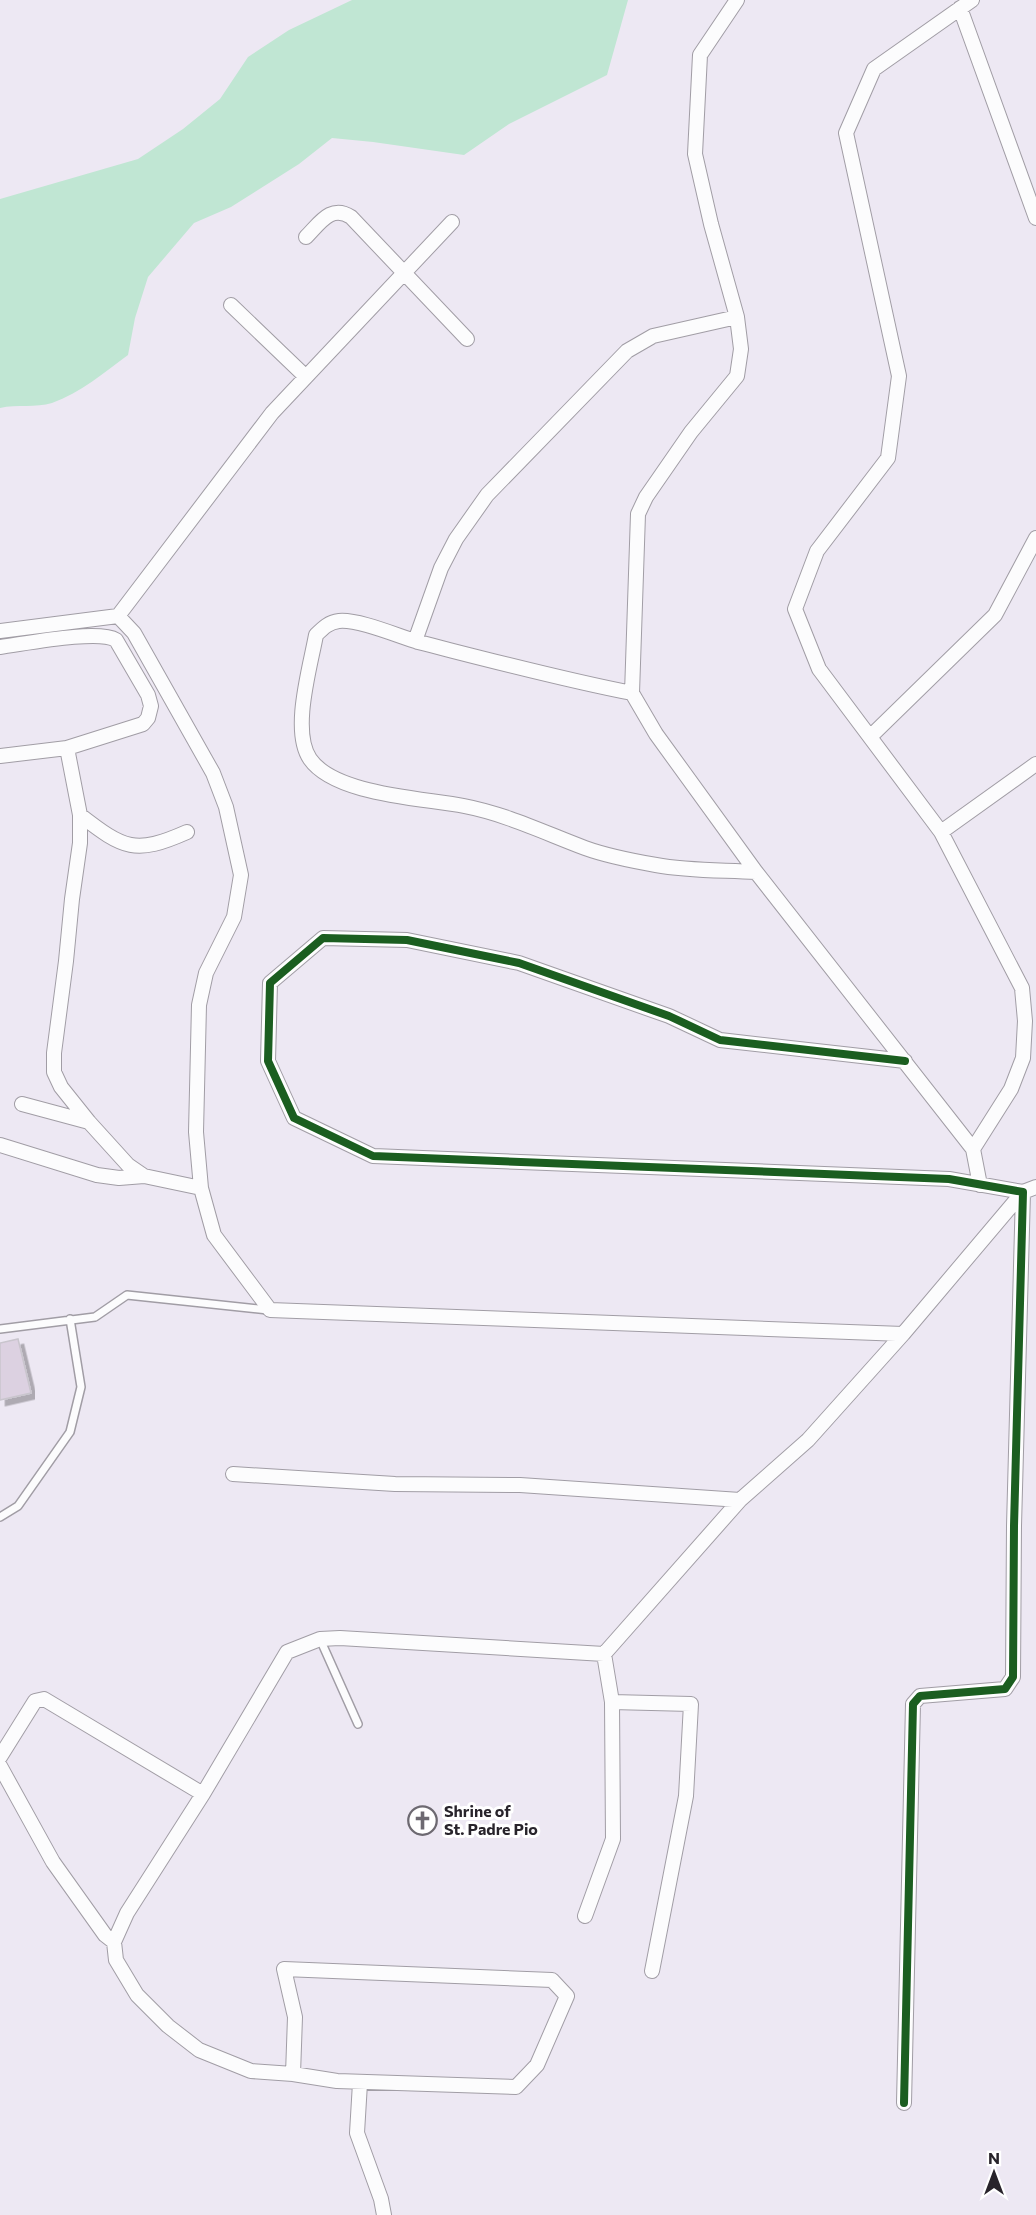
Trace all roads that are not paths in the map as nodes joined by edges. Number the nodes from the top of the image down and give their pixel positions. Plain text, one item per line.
1 (737, 0) edge
2 (972, 0) edge
3 (960, 8) junction
4 (1036, 218) edge
5 (452, 222) dead end
6 (306, 237) dead end
7 (404, 274) junction
8 (231, 305) dead end
9 (737, 316) junction
10 (468, 339) dead end
11 (306, 377) junction
12 (1036, 538) edge
13 (117, 616) junction
14 (0, 631) edge
15 (415, 641) junction
16 (0, 647) edge
17 (632, 693) junction
18 (870, 737) junction
19 (67, 748) junction
20 (0, 756) edge
21 (1036, 764) edge
22 (80, 815) junction
23 (187, 832) dead end
24 (942, 832) junction
25 (756, 872) junction
26 (905, 1061) junction
27 (22, 1104) dead end
28 (89, 1122) junction
29 (0, 1145) edge
30 (974, 1149) junction
31 (144, 1176) junction
32 (980, 1185) junction
33 (201, 1188) junction
34 (1030, 1189) edge
35 (270, 1310) junction
36 (70, 1319) junction
37 (0, 1329) edge
38 (903, 1334) junction
39 (233, 1474) dead end
40 (740, 1500) junction
41 (0, 1517) edge
42 (320, 1640) junction
43 (604, 1653) junction
44 (612, 1702) junction
45 (358, 1724) dead end
46 (0, 1757) edge
47 (0, 1766) edge
48 (202, 1794) junction
49 (585, 1916) dead end
50 (114, 1942) junction
51 (652, 1971) dead end
52 (294, 2074) junction
53 (360, 2083) junction
54 (904, 2103) dead end
55 (384, 2215) edge

1 - 9 street
2 - 3 street
3 - 4 street
3 - 18 street
5 - 7 street
6 - 7 street
7 - 10 street
7 - 11 street
8 - 11 street
9 - 15 street
9 - 17 street
11 - 13 street
12 - 18 street
13 - 14 street
13 - 33 street
15 - 17 street
15 - 25 street
16 - 19 street
17 - 25 street
18 - 24 street
19 - 20 street
19 - 22 street
21 - 24 street
22 - 23 street
22 - 28 street
24 - 30 street
25 - 26 street
26 - 30 street
26 - 32 street
27 - 28 street
28 - 31 street
29 - 31 street
30 - 32 street
31 - 33 street
32 - 34 street
33 - 35 street
34 - 38 street
34 - 54 street
35 - 36 lane
35 - 38 street
36 - 37 lane
36 - 41 lane
38 - 40 street
39 - 40 street
40 - 43 street
42 - 43 street
42 - 45 lane
42 - 48 street
43 - 44 street
44 - 49 street
44 - 51 street
46 - 48 street
47 - 50 street
48 - 50 street
50 - 52 street
52 - 53 street
52 - 53 street
53 - 55 street

